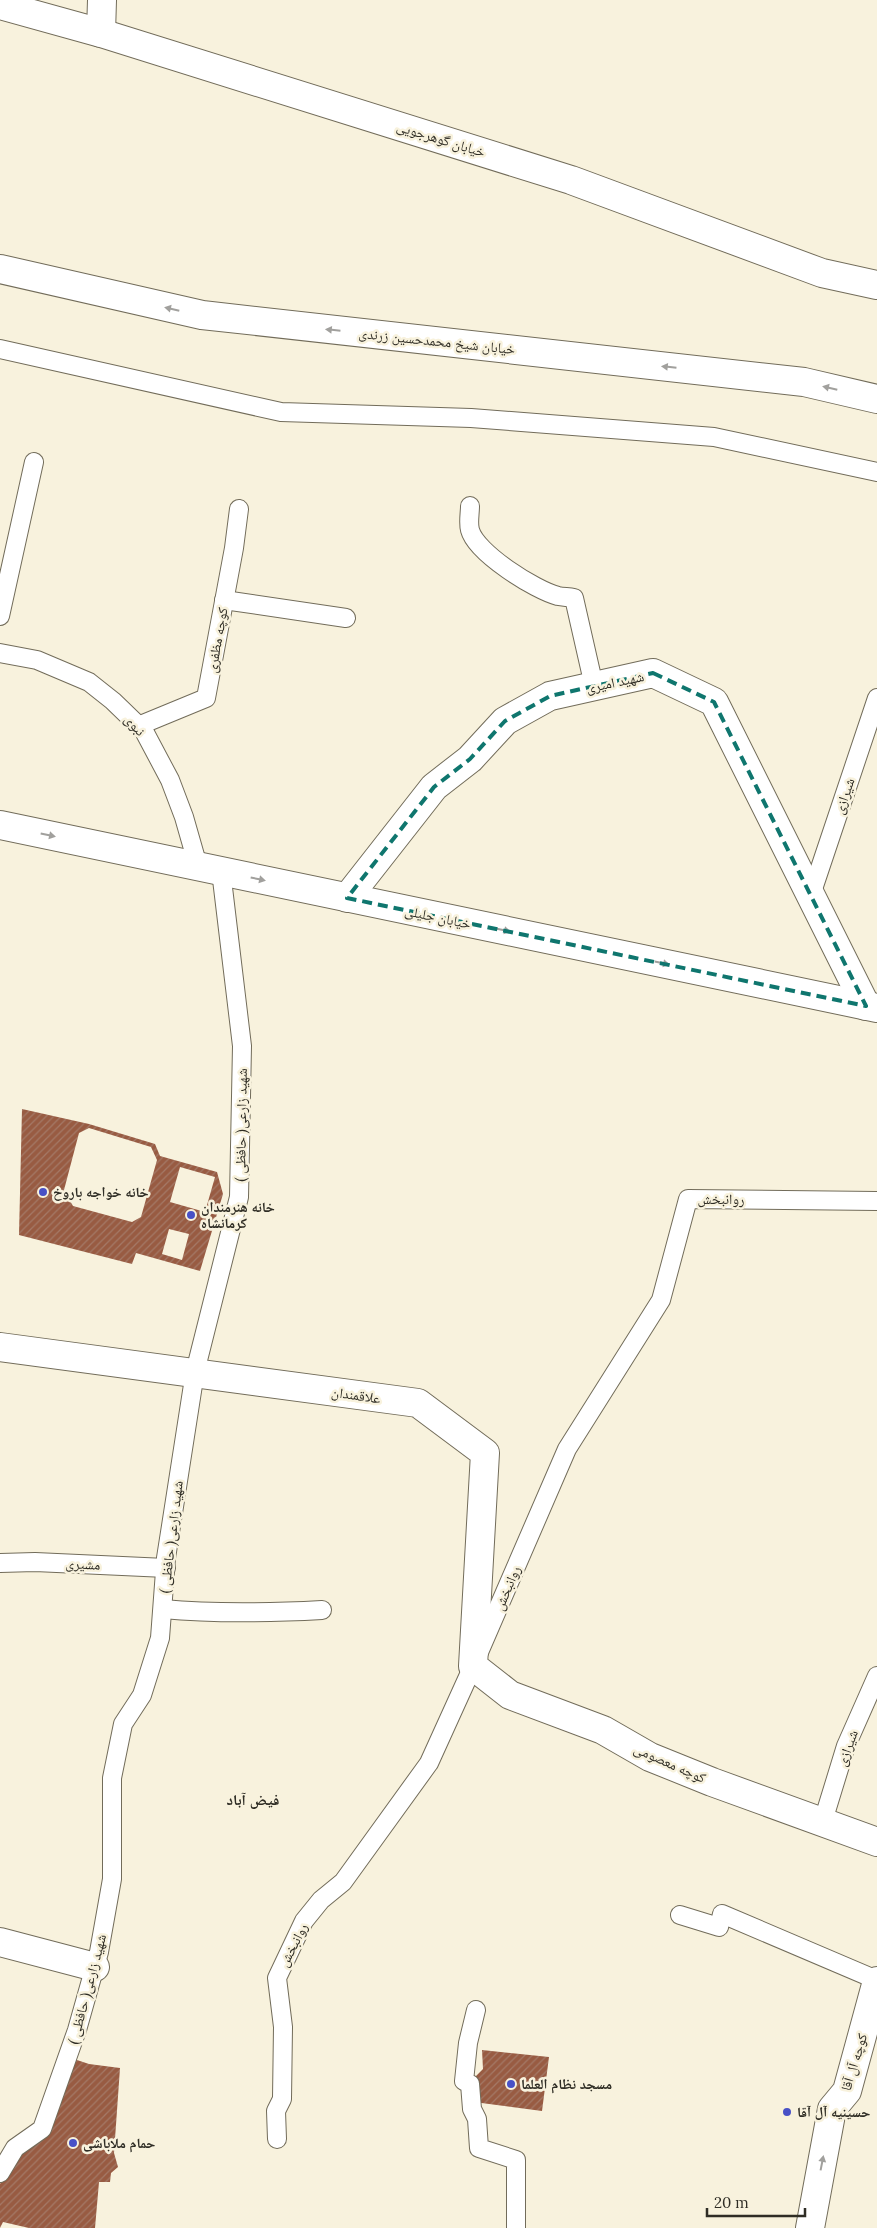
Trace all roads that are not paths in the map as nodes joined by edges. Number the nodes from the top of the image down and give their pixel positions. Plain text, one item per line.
1 (102, 0) edge
2 (0, 5) edge
3 (101, 33) junction
4 (0, 269) edge
5 (877, 285) edge
6 (0, 349) edge
7 (877, 399) edge
8 (34, 462) dead end
9 (877, 472) edge
10 (470, 506) dead end
11 (239, 509) dead end
12 (224, 600) junction
13 (0, 616) edge
14 (346, 618) dead end
15 (0, 653) edge
16 (594, 686) junction
17 (877, 698) edge
18 (138, 726) junction
19 (0, 825) edge
20 (209, 869) junction
21 (811, 895) junction
22 (347, 898) junction
23 (872, 1007) edge
24 (877, 1201) edge
25 (0, 1348) edge
26 (195, 1372) junction
27 (0, 1562) edge
28 (166, 1568) junction
29 (163, 1609) junction
30 (322, 1610) dead end
31 (473, 1666) junction
32 (877, 1676) edge
33 (823, 1821) junction
34 (877, 1842) edge
35 (680, 1915) dead end
36 (0, 1942) edge
37 (96, 1967) junction
38 (877, 1980) edge
39 (476, 2010) dead end
40 (277, 2139) dead end
41 (0, 2173) edge
42 (516, 2228) edge
43 (810, 2228) edge

1 - 3 street
2 - 3 street, خیابان گوهرجویی
3 - 5 street, خیابان گوهرجویی
7 -> 4 street, خیابان شیخ محمدحسین زرندی
6 - 9 lane
8 - 13 lane
10 - 16 lane
11 - 12 lane, کوچه مظفری
12 - 14 lane
12 - 18 lane, کوچه مظفری
15 - 18 lane, نبوی
16 - 21 street, شهید امیری
16 - 22 street, شهید امیری
17 - 21 lane, شیرازی
18 - 20 lane, نبوی
19 -> 20 street, خیابان جلیلی
20 -> 22 street, خیابان جلیلی
20 - 26 lane, شهید زارعی( حافظی )
21 - 23 street, شهید امیری
22 -> 23 street, خیابان جلیلی
24 - 31 lane, روانبخش
25 - 26 street, علاقمندان
26 - 28 lane, شهید زارعی( حافظی )
26 - 31 street, علاقمندان
27 - 28 lane, مشیری
28 - 29 lane, شهید زارعی( حافظی )
29 - 30 lane
29 - 37 lane, شهید زارعی( حافظی )
31 - 33 street, کوچه معصومی
31 - 40 lane, روانبخش
32 - 33 lane, شیرازی
33 - 34 street, کوچه معصومی
35 - 38 lane
36 - 37 street
37 - 41 lane, شهید زارعی( حافظی )
43 -> 38 street, کوچه آل آقا
39 - 42 lane

